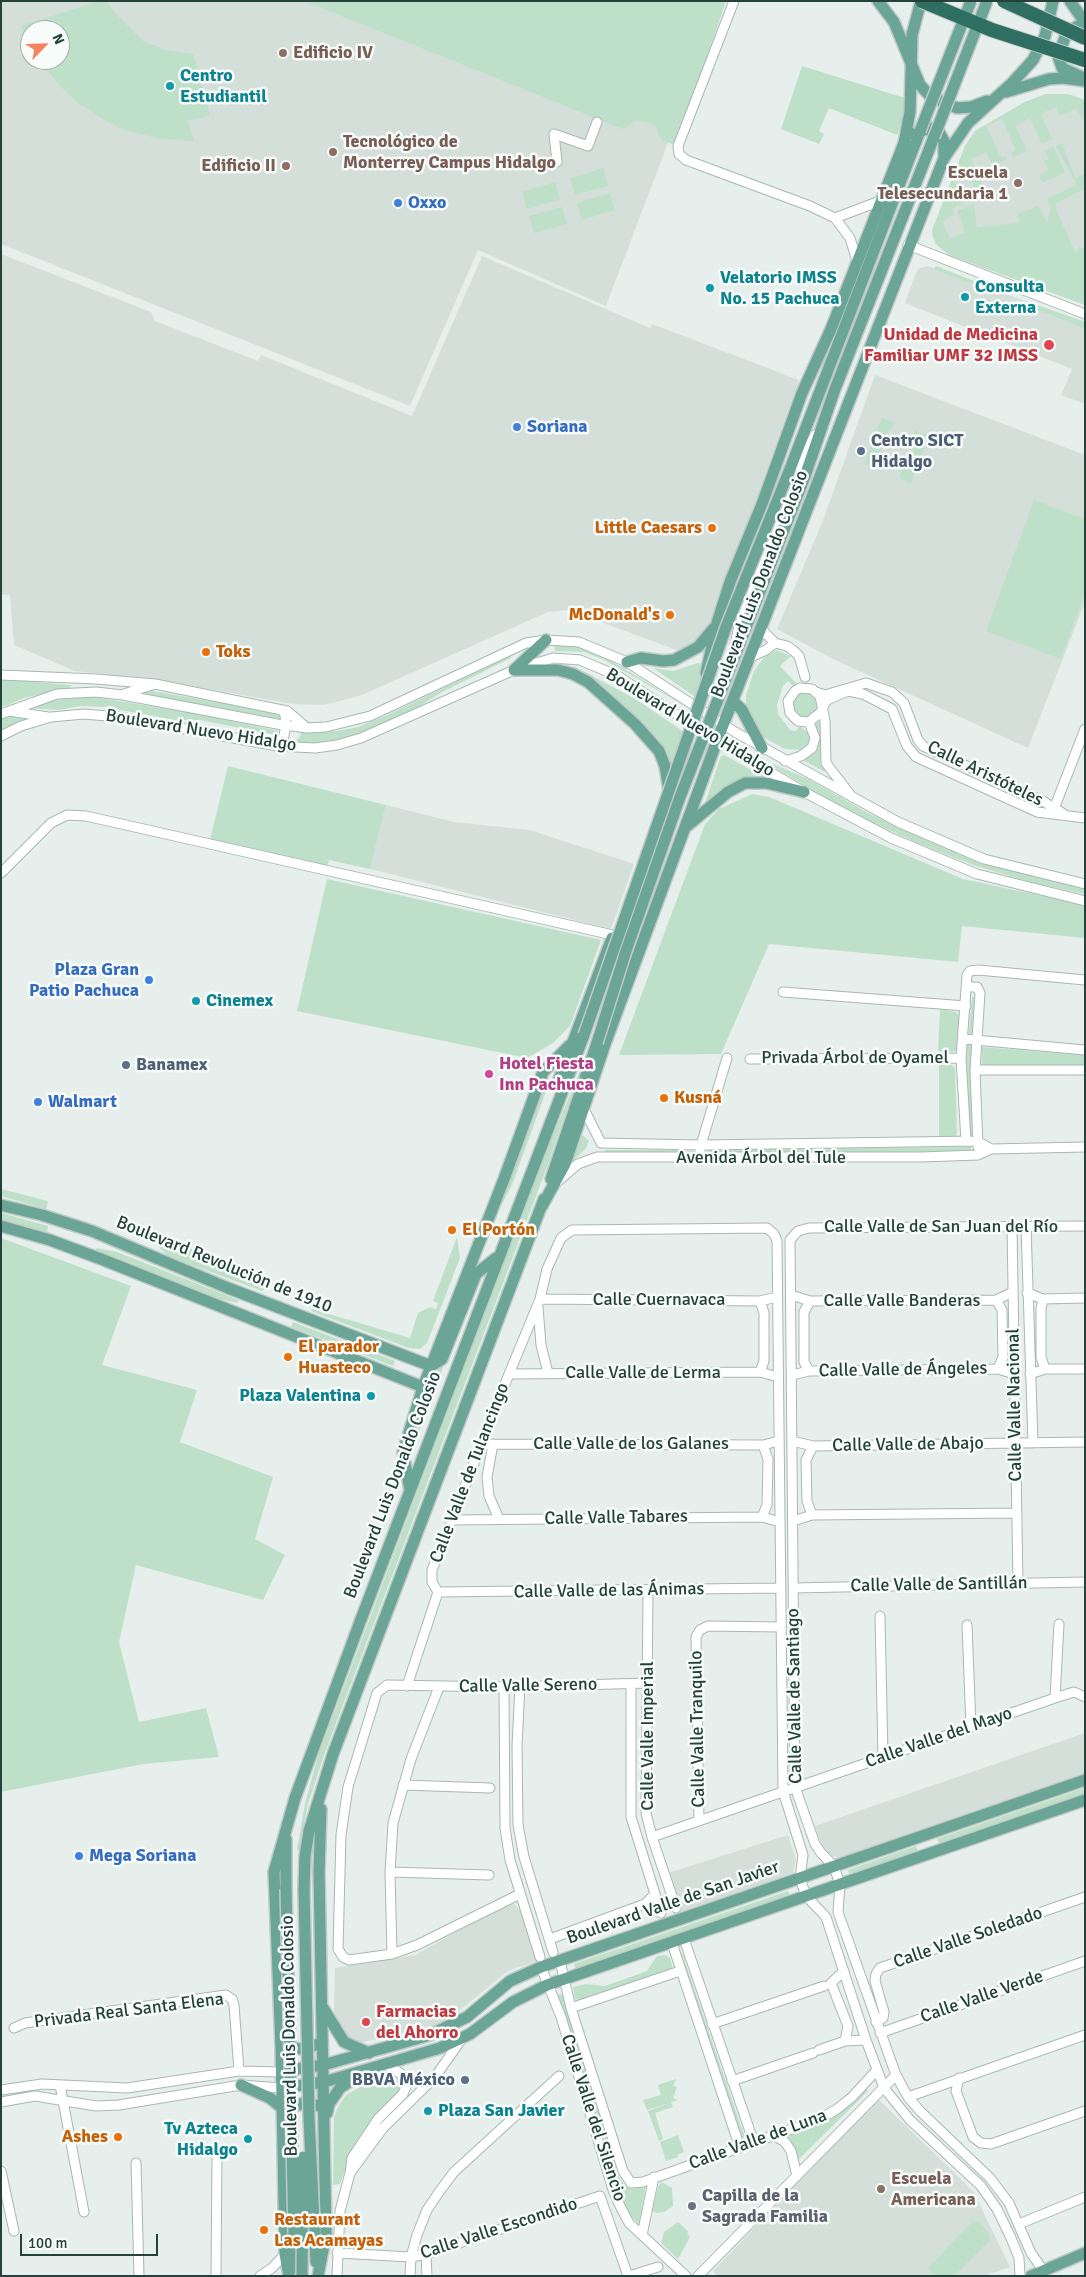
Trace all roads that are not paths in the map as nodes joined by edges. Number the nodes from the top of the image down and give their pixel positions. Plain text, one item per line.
1 (734, 1) edge
2 (878, 1) edge
3 (921, 1) edge
4 (971, 1) edge
5 (987, 1) edge
6 (1004, 1) edge
7 (1053, 1) edge
8 (1070, 1) edge
9 (1085, 22) edge
10 (1085, 28) edge
11 (1085, 38) edge
12 (1085, 60) edge
13 (910, 64) junction
14 (1085, 79) edge
15 (998, 96) junction
16 (597, 122) dead end
17 (904, 143) junction
18 (944, 158) junction
19 (557, 162) dead end
20 (880, 201) junction
21 (835, 218) junction
22 (908, 245) junction
23 (857, 261) junction
24 (1085, 314) edge
25 (797, 408) junction
26 (829, 408) junction
27 (846, 410) junction
28 (815, 446) junction
29 (790, 469) junction
30 (717, 624) junction
31 (760, 629) junction
32 (546, 640) junction
33 (775, 643) junction
34 (749, 658) junction
35 (627, 662) junction
36 (514, 670) junction
37 (1, 675) edge
38 (805, 677) junction
39 (96, 678) junction
40 (155, 684) junction
41 (814, 690) junction
42 (795, 691) junction
43 (96, 692) junction
44 (123, 695) junction
45 (733, 701) junction
46 (822, 709) junction
47 (282, 710) junction
48 (698, 710) junction
49 (4, 712) edge
50 (51, 717) junction
51 (719, 722) junction
52 (809, 722) junction
53 (692, 724) junction
54 (286, 725) junction
55 (307, 728) junction
56 (1085, 729) edge
57 (1, 736) edge
58 (713, 736) junction
59 (1082, 744) edge
60 (277, 746) junction
61 (762, 748) junction
62 (785, 761) junction
63 (669, 791) junction
64 (804, 792) junction
65 (688, 795) junction
66 (854, 799) junction
67 (664, 804) junction
68 (1053, 811) junction
69 (690, 815) junction
70 (1085, 818) edge
71 (685, 828) junction
72 (1, 873) edge
73 (1085, 884) edge
74 (1085, 900) edge
75 (613, 935) junction
76 (1085, 980) edge
77 (966, 987) junction
78 (783, 992) dead end
79 (966, 1006) junction
80 (964, 1039) junction
81 (977, 1040) junction
82 (572, 1042) junction
83 (1085, 1050) edge
84 (727, 1058) dead end
85 (961, 1058) junction
86 (750, 1059) dead end
87 (975, 1070) junction
88 (1085, 1070) edge
89 (963, 1097) junction
90 (976, 1097) junction
91 (584, 1109) junction
92 (966, 1141) junction
93 (977, 1141) junction
94 (601, 1143) junction
95 (685, 1144) junction
96 (701, 1145) junction
97 (1085, 1147) edge
98 (991, 1149) junction
99 (539, 1153) junction
100 (978, 1154) junction
101 (597, 1158) junction
102 (683, 1158) junction
103 (699, 1158) junction
104 (552, 1186) junction
105 (1, 1205) edge
106 (542, 1206) junction
107 (1, 1226) edge
108 (1026, 1226) junction
109 (1085, 1226) edge
110 (1012, 1227) junction
111 (798, 1231) joint
112 (774, 1234) joint
113 (497, 1257) junction
114 (1013, 1292) junction
115 (1027, 1293) junction
116 (791, 1295) junction
117 (777, 1297) junction
118 (1043, 1298) junction
119 (1085, 1298) edge
120 (996, 1300) junction
121 (760, 1301) junction
122 (810, 1301) junction
123 (539, 1303) junction
124 (1014, 1333) junction
125 (1028, 1333) junction
126 (777, 1336) junction
127 (791, 1336) junction
128 (431, 1366) junction
129 (998, 1369) junction
130 (1045, 1369) junction
131 (1085, 1370) edge
132 (809, 1371) junction
133 (760, 1372) junction
134 (548, 1373) junction
135 (509, 1374) junction
136 (1014, 1374) junction
137 (1030, 1374) junction
138 (792, 1375) junction
139 (778, 1377) junction
140 (423, 1387) junction
141 (780, 1441) junction
142 (792, 1441) junction
143 (1085, 1442) edge
144 (1016, 1443) junction
145 (1033, 1443) junction
146 (483, 1444) junction
147 (493, 1444) junction
148 (763, 1445) junction
149 (813, 1446) junction
150 (780, 1480) junction
151 (792, 1480) junction
152 (410, 1491) junction
153 (1017, 1513) junction
154 (812, 1515) junction
155 (762, 1516) junction
156 (499, 1519) junction
157 (450, 1520) junction
158 (793, 1521) junction
159 (780, 1522) junction
160 (1085, 1582) edge
161 (1018, 1583) junction
162 (780, 1588) junction
163 (793, 1588) junction
164 (648, 1590) junction
165 (438, 1592) junction
166 (880, 1616) dead end
167 (1059, 1624) dead end
168 (967, 1625) dead end
169 (781, 1627) junction
170 (649, 1683) junction
171 (631, 1685) junction
172 (407, 1686) junction
173 (520, 1686) junction
174 (439, 1687) junction
175 (504, 1687) junction
176 (1083, 1696) edge
177 (1055, 1698) junction
178 (971, 1727) junction
179 (883, 1757) junction
180 (1085, 1780) edge
181 (403, 1785) junction
182 (795, 1787) junction
183 (490, 1788) dead end
184 (783, 1791) junction
185 (321, 1797) junction
186 (1085, 1800) edge
187 (699, 1821) junction
188 (286, 1832) junction
189 (930, 1833) junction
190 (652, 1837) junction
191 (918, 1838) junction
192 (936, 1852) junction
193 (821, 1853) junction
194 (924, 1856) junction
195 (804, 1859) junction
196 (834, 1866) junction
197 (390, 1872) junction
198 (489, 1875) dead end
199 (800, 1878) junction
200 (840, 1885) junction
201 (520, 1894) junction
202 (654, 1895) junction
203 (806, 1896) junction
204 (1085, 1897) edge
205 (676, 1908) dead end
206 (660, 1912) dead end
207 (838, 1912) junction
208 (826, 1917) junction
209 (550, 1939) junction
210 (684, 1939) junction
211 (672, 1943) junction
212 (392, 1954) junction
213 (557, 1956) junction
214 (1085, 1960) edge
215 (541, 1962) junction
216 (680, 1971) junction
217 (844, 1971) junction
218 (565, 1979) junction
219 (827, 1984) junction
220 (547, 1985) junction
221 (321, 2004) junction
222 (572, 2008) junction
223 (876, 2022) junction
224 (712, 2024) junction
225 (14, 2028) dead end
226 (880, 2033) junction
227 (1085, 2034) edge
228 (462, 2039) junction
229 (866, 2040) junction
230 (845, 2041) junction
231 (322, 2043) junction
232 (281, 2047) junction
233 (370, 2052) junction
234 (323, 2065) junction
235 (378, 2066) junction
236 (239, 2071) junction
237 (876, 2071) junction
238 (286, 2074) junction
239 (896, 2075) junction
240 (559, 2076) dead end
241 (959, 2078) junction
242 (324, 2082) junction
243 (732, 2082) junction
244 (427, 2083) junction
245 (407, 2084) junction
246 (32, 2085) junction
247 (60, 2085) junction
248 (241, 2085) junction
249 (282, 2088) junction
250 (884, 2088) junction
251 (1, 2090) edge
252 (35, 2096) junction
253 (908, 2097) junction
254 (1, 2102) edge
255 (63, 2102) junction
256 (324, 2108) junction
257 (282, 2109) junction
258 (1085, 2111) edge
259 (325, 2120) junction
260 (379, 2125) junction
261 (775, 2136) junction
262 (754, 2143) junction
263 (740, 2148) junction
264 (217, 2156) dead end
265 (136, 2163) dead end
266 (1, 2171) edge
267 (797, 2176) junction
268 (654, 2177) junction
269 (1085, 2197) edge
270 (84, 2212) dead end
271 (1019, 2224) junction
272 (14, 2231) dead end
273 (642, 2235) junction
274 (337, 2253) junction
275 (1031, 2253) junction
276 (1085, 2253) edge
277 (285, 2254) junction
278 (426, 2254) junction
279 (411, 2257) junction
280 (1019, 2258) junction
281 (658, 2267) dead end
282 (1044, 2270) junction
283 (703, 2274) edge
284 (139, 2276) edge
285 (216, 2276) edge
286 (260, 2276) edge
287 (290, 2276) edge
288 (302, 2276) edge
289 (317, 2276) edge
290 (337, 2276) edge
291 (410, 2276) edge
292 (427, 2276) edge
293 (629, 2276) edge
294 (686, 2276) edge
295 (1020, 2276) edge
296 (1031, 2276) edge

1 - 21 street
2 - 13 main road
3 - 12 highway, bridge
3 - 13 main road, Boulevard Luis Donaldo Colosio
4 - 29 main road, Boulevard Luis Donaldo Colosio, bridge
5 - 26 main road, Boulevard Luis Donaldo Colosio, bridge
6 - 11 highway, bridge
7 - 15 main road, Boulevard Luis Donaldo Colosio
8 - 9 main road
10 - 14 main road
13 - 15 main road
13 - 17 main road, Boulevard Luis Donaldo Colosio
14 - 15 main road
15 - 18 main road, Boulevard Luis Donaldo Colosio
16 - 19 street
17 - 18 main road
17 - 20 main road, Boulevard Luis Donaldo Colosio
18 - 22 main road, Boulevard Luis Donaldo Colosio
20 - 21 street
20 - 23 main road, Boulevard Luis Donaldo Colosio
21 - 23 street
22 - 24 street
22 - 27 main road, Boulevard Luis Donaldo Colosio
23 - 25 main road, Boulevard Luis Donaldo Colosio
25 - 29 main road
25 - 30 main road, Boulevard Luis Donaldo Colosio
26 - 28 main road, Boulevard Luis Donaldo Colosio
26 - 51 street
27 - 28 main road
27 - 31 main road, Boulevard Luis Donaldo Colosio
28 - 106 main road, Boulevard Luis Donaldo Colosio, bridge
29 - 99 main road, Boulevard Luis Donaldo Colosio, bridge
30 - 35 main road
30 - 48 main road, Boulevard Luis Donaldo Colosio
31 - 33 street
31 - 34 main road, Boulevard Luis Donaldo Colosio
32 - 35 street, Boulevard Nuevo Hidalgo
32 - 36 main road
32 - 55 street, Boulevard Nuevo Hidalgo
33 - 34 street
33 - 38 street
34 - 45 main road, Boulevard Luis Donaldo Colosio
35 - 48 street, Boulevard Nuevo Hidalgo
36 - 53 street, Boulevard Nuevo Hidalgo
36 - 60 street, Boulevard Nuevo Hidalgo
36 - 63 main road
37 - 39 street, Boulevard Nuevo Hidalgo
38 - 41 street
38 - 42 street
39 - 40 street, Boulevard Nuevo Hidalgo
39 - 43 street
40 - 44 street
40 - 47 street, Boulevard Nuevo Hidalgo
41 - 42 street
41 - 46 street
41 - 68 street, Calle Aristóteles
42 - 52 street
43 - 44 street, Boulevard Nuevo Hidalgo
43 - 49 street, Boulevard Nuevo Hidalgo
44 - 54 street, Boulevard Nuevo Hidalgo
45 - 51 main road, Boulevard Luis Donaldo Colosio
45 - 61 main road
46 - 52 street
46 - 66 street
46 - 68 street, Calle Aristóteles
47 - 54 street
47 - 55 street, Boulevard Nuevo Hidalgo
48 - 51 street, Boulevard Nuevo Hidalgo
48 - 53 main road, Boulevard Luis Donaldo Colosio
49 - 50 street, Boulevard Nuevo Hidalgo
50 - 57 street, Boulevard Nuevo Hidalgo
50 - 60 street, Boulevard Nuevo Hidalgo
51 - 58 main road, Boulevard Luis Donaldo Colosio
51 - 61 street, Boulevard Nuevo Hidalgo
52 - 62 street
53 - 58 street, Boulevard Nuevo Hidalgo
53 - 63 main road, Boulevard Luis Donaldo Colosio
54 - 55 street, Boulevard Nuevo Hidalgo
54 - 60 street
56 - 59 street
58 - 64 street, Boulevard Nuevo Hidalgo
58 - 65 street
58 - 69 main road, Boulevard Luis Donaldo Colosio
59 - 68 street
61 - 62 street, Boulevard Nuevo Hidalgo
62 - 66 street, Boulevard Nuevo Hidalgo
63 - 67 main road, Boulevard Luis Donaldo Colosio
64 - 71 main road
64 - 74 street, Boulevard Nuevo Hidalgo
65 - 67 main road
65 - 69 main road
66 - 73 street, Boulevard Nuevo Hidalgo
67 - 75 main road, Boulevard Luis Donaldo Colosio
68 - 70 street, Calle Aristóteles
69 - 71 main road, Boulevard Luis Donaldo Colosio
71 - 91 main road, Boulevard Luis Donaldo Colosio
72 - 75 street
75 - 82 main road, Boulevard Luis Donaldo Colosio
76 - 77 street
77 - 79 street
77 - 81 street
78 - 79 street
79 - 80 street
80 - 81 street
80 - 85 street
81 - 83 street
81 - 87 street
82 - 99 main road, Boulevard Luis Donaldo Colosio
82 - 128 main road
84 - 96 street
85 - 86 street, Privada Árbol de Oyamel
85 - 89 street
87 - 88 street
87 - 90 street
89 - 90 street
89 - 92 street
90 - 93 street
91 - 94 street
91 - 104 main road, Boulevard Luis Donaldo Colosio
92 - 93 street, Avenida Árbol del Tule
92 - 96 street, Avenida Árbol del Tule
93 - 98 street
93 - 100 street
94 - 95 street, Avenida Árbol del Tule
94 - 101 street
95 - 96 street, Avenida Árbol del Tule
95 - 102 street
96 - 103 street
97 - 98 street
98 - 100 street, Avenida Árbol del Tule
99 - 113 main road, Boulevard Luis Donaldo Colosio
100 - 103 street, Avenida Árbol del Tule
101 - 102 street, Avenida Árbol del Tule
101 - 104 street, Avenida Árbol del Tule
102 - 103 street, Avenida Árbol del Tule
104 - 106 main road, Boulevard Luis Donaldo Colosio
105 - 128 main road, Boulevard Revolución de 1910
106 - 185 main road, Boulevard Luis Donaldo Colosio
107 - 140 main road
108 - 109 street, Calle Valle de San Juan del Río
108 - 110 street, Calle Valle de San Juan del Río
108 - 115 street, Calle Valle Nacional
110 - 111 street, Calle Valle de San Juan del Río
110 - 114 street, Calle Valle Nacional
111 - 116 street, Calle Valle de Santiago
112 - 117 street, Calle Valle de Santiago
112 - 123 street, Calle Valle de Tulancingo
113 - 128 main road
113 - 152 main road, Boulevard Luis Donaldo Colosio
114 - 120 street, Calle Valle Banderas
114 - 124 street, Calle Valle Nacional
115 - 118 street
115 - 125 street, Calle Valle Nacional
116 - 122 street, Calle Valle Banderas
116 - 127 street, Calle Valle de Santiago
117 - 121 street, Calle Cuernavaca
117 - 126 street, Calle Valle de Santiago
118 - 119 street
118 - 130 street
120 - 122 street, Calle Valle Banderas
120 - 129 street
121 - 123 street, Calle Cuernavaca
121 - 133 street
122 - 132 street
123 - 134 street
123 - 135 street, Calle Valle de Tulancingo
124 - 125 street
124 - 136 street, Calle Valle Nacional
125 - 137 street, Calle Valle Nacional
126 - 127 street
126 - 139 street, Calle Valle de Santiago
127 - 138 street, Calle Valle de Santiago
128 - 140 main road
129 - 132 street, Calle Valle de Ángeles
129 - 136 street, Calle Valle de Ángeles
130 - 131 street
130 - 137 street
132 - 138 street, Calle Valle de Ángeles
133 - 134 street, Calle Valle de Lerma
133 - 139 street, Calle Valle de Lerma
134 - 135 street, Calle Valle de Lerma
135 - 146 street, Calle Valle de Tulancingo
136 - 144 street, Calle Valle Nacional
137 - 145 street, Calle Valle Nacional
138 - 142 street, Calle Valle de Santiago
139 - 141 street, Calle Valle de Santiago
140 - 152 main road
141 - 148 street, Calle Valle de los Galanes
141 - 150 street, Calle Valle de Santiago
142 - 149 street, Calle Valle de Abajo
142 - 151 street, Calle Valle de Santiago
143 - 145 street, Calle Valle de Abajo
144 - 145 street, Calle Valle de Abajo
144 - 149 street, Calle Valle de Abajo
144 - 153 street, Calle Valle Nacional
146 - 147 street, Calle Valle de los Galanes
146 - 157 street, Calle Valle de Tulancingo
147 - 148 street, Calle Valle de los Galanes
147 - 156 street
148 - 155 street
149 - 154 street
150 - 151 street
150 - 159 street, Calle Valle de Santiago
151 - 158 street, Calle Valle de Santiago
152 - 188 main road, Boulevard Luis Donaldo Colosio
153 - 154 street
153 - 161 street, Calle Valle Nacional
154 - 158 street
155 - 156 street, Calle Valle Tabares
155 - 159 street, Calle Valle Tabares
156 - 157 street, Calle Valle Tabares
157 - 165 street, Calle Valle de Tulancingo
158 - 163 street, Calle Valle de Santiago
159 - 162 street, Calle Valle de Santiago
160 - 161 street, Calle Valle de Santillán
161 - 163 street, Calle Valle de Santillán
162 - 164 street, Calle Valle de las Ánimas
162 - 169 street, Calle Valle de Santiago
163 - 182 street, Calle Valle de Santiago
164 - 165 street, Calle Valle de las Ánimas
164 - 170 street, Calle Valle Imperial
165 - 172 street
166 - 179 street
167 - 177 street
168 - 178 street
169 - 184 street, Calle Valle de Santiago
169 - 187 street, Calle Valle Tranquilo
170 - 171 street, Calle Valle Sereno
170 - 190 street, Calle Valle Imperial
171 - 173 street, Calle Valle Sereno
171 - 202 street, Calle Valle Imperial
172 - 174 street, Calle Valle Sereno
172 - 212 street
173 - 175 street, Calle Valle Sereno
173 - 209 street, Calle Valle del Silencio
174 - 175 street, Calle Valle Sereno
174 - 181 street
175 - 201 street, Calle Valle del Silencio
176 - 177 street, Calle Valle del Mayo
177 - 178 street, Calle Valle del Mayo
178 - 179 street, Calle Valle del Mayo
179 - 182 street, Calle Valle del Mayo
180 - 189 main road, Boulevard Valle de San Javier
181 - 183 street
181 - 197 street
182 - 184 street, Calle Valle del Mayo
182 - 193 street, Calle Valle de Santiago
184 - 187 street, Calle Valle del Mayo
184 - 195 street, Calle Valle de Santiago
185 - 221 main road, Boulevard Luis Donaldo Colosio
185 - 289 main road, Boulevard Luis Donaldo Colosio, bridge
186 - 192 main road
187 - 190 street, Calle Valle del Mayo
188 - 232 main road, Boulevard Luis Donaldo Colosio
188 - 238 main road, Boulevard Luis Donaldo Colosio, bridge
189 - 191 main road, Boulevard Valle de San Javier
189 - 192 main road
190 - 205 street, Calle Valle Imperial
191 - 194 main road
191 - 196 main road, Boulevard Valle de San Javier
192 - 194 main road
193 - 195 street
193 - 196 street, Calle Valle de Santiago
194 - 200 main road
195 - 199 street, Calle Valle de Santiago
196 - 199 main road, Boulevard Valle de San Javier
196 - 200 street, Calle Valle de Santiago
197 - 198 street
197 - 212 street
199 - 203 street
199 - 213 main road, Boulevard Valle de San Javier
200 - 203 main road
200 - 207 street, Calle Valle de Santiago
201 - 212 street
201 - 215 street, Calle Valle del Silencio
202 - 206 street, Calle Valle Imperial
202 - 209 street, Boulevard Valle de San Javier
203 - 208 street
203 - 210 main road
204 - 223 street, Calle Valle Soledado
207 - 208 street
207 - 223 street, Calle Valle de Santiago
208 - 217 street
209 - 213 street, Calle Valle del Silencio
210 - 211 main road
210 - 224 street
211 - 216 street
211 - 218 main road
213 - 215 main road, Boulevard Valle de San Javier
213 - 218 street, Calle Valle del Silencio
214 - 226 street, Calle Valle Verde
215 - 220 street, Calle Valle del Silencio
215 - 233 main road, Boulevard Valle de San Javier
216 - 222 street
216 - 263 street
217 - 219 street
217 - 229 street
218 - 220 main road
218 - 222 street, Calle Valle del Silencio
219 - 224 street
219 - 230 street
220 - 228 main road
220 - 273 street, Calle Valle del Silencio
221 - 231 main road, Boulevard Luis Donaldo Colosio
221 - 233 main road
222 - 268 street, Calle Valle del Silencio
223 - 226 street, Calle Valle de Santiago
224 - 243 street
225 - 236 street, Privada Real Santa Elena
226 - 239 street, Calle Valle de Santiago
227 - 241 street
228 - 235 main road
228 - 244 street
229 - 230 street
229 - 237 street
230 - 243 street
231 - 232 main road
231 - 234 main road, Boulevard Luis Donaldo Colosio
232 - 238 main road, Boulevard Luis Donaldo Colosio
233 - 234 main road, Boulevard Valle de San Javier
234 - 238 main road, Boulevard Valle de San Javier
234 - 242 main road, Boulevard Luis Donaldo Colosio
235 - 242 main road
235 - 245 street
235 - 259 main road
236 - 238 street
236 - 247 street
237 - 250 street
237 - 261 street, Calle Valle de Luna
238 - 249 main road, Boulevard Luis Donaldo Colosio
238 - 287 main road, Boulevard Luis Donaldo Colosio, bridge
238 - 288 main road, bridge
239 - 250 street
239 - 253 street, Calle Valle de Santiago
240 - 279 street
241 - 253 street
241 - 258 street
242 - 249 main road
242 - 256 main road, Boulevard Luis Donaldo Colosio
243 - 262 street
244 - 245 street
244 - 260 street
245 - 260 street
246 - 247 street
246 - 251 street
246 - 252 street
247 - 255 street
248 - 249 street
248 - 255 street
248 - 257 main road
249 - 257 main road, Boulevard Luis Donaldo Colosio
250 - 267 street
250 - 280 street
252 - 254 street
252 - 255 street
253 - 271 street, Calle Valle de Santiago
255 - 270 street
256 - 257 main road
256 - 259 main road, Boulevard Luis Donaldo Colosio
257 - 277 main road, Boulevard Luis Donaldo Colosio
259 - 289 main road, Boulevard Luis Donaldo Colosio
260 - 274 street
261 - 262 street, Calle Valle de Luna
261 - 267 street
262 - 263 street, Calle Valle de Luna
263 - 268 street, Calle Valle de Luna
264 - 285 street
265 - 284 street
266 - 272 street
267 - 283 street
268 - 273 street
269 - 271 street
271 - 275 street, Calle Valle de Santiago
273 - 294 street, Calle Valle del Silencio
274 - 279 street, Calle Valle Escondido
274 - 290 street
275 - 280 street
275 - 282 street, Calle Valle de Santiago
276 - 282 main road
277 - 286 street
277 - 287 main road, Boulevard Luis Donaldo Colosio
278 - 279 street, Calle Valle Escondido
278 - 292 street
278 - 293 street, Calle Valle Escondido
279 - 291 street
280 - 295 street
281 - 293 street
282 - 296 main road

